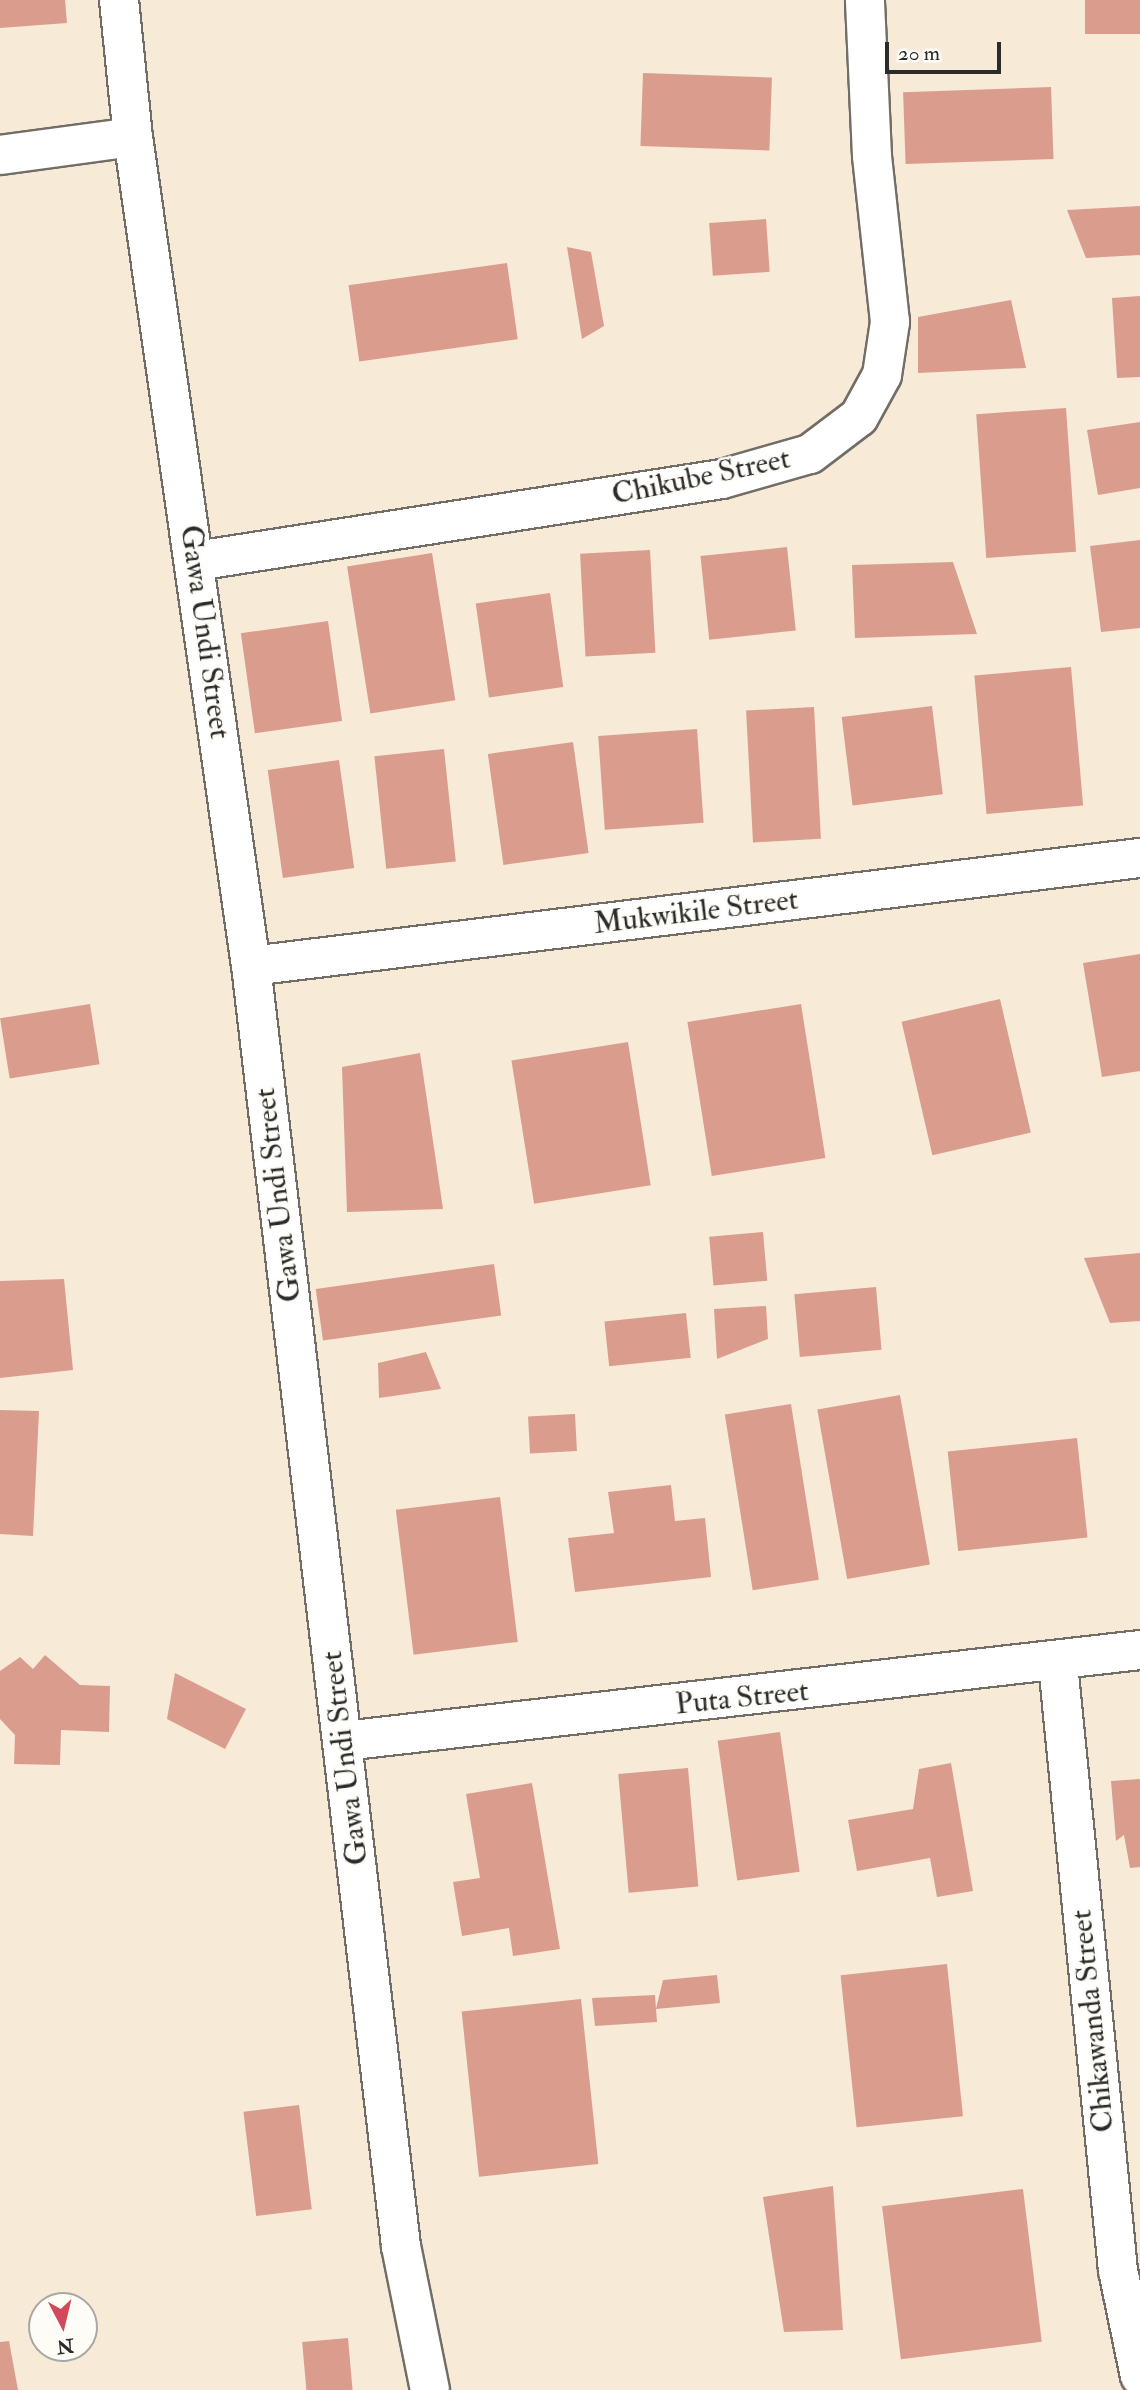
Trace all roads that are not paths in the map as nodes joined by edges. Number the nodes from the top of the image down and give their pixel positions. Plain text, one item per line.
1 (119, 0) edge
2 (865, 0) edge
3 (133, 137) junction
4 (0, 155) edge
5 (196, 561) junction
6 (1140, 858) edge
7 (251, 966) junction
8 (1140, 1650) edge
9 (1058, 1664) junction
10 (344, 1741) junction
11 (1140, 2376) edge
12 (430, 2390) edge

1 - 3 street, Gawa Undi Street
2 - 5 street, Chikube Street
3 - 4 street
3 - 5 street, Gawa Undi Street
5 - 7 street, Gawa Undi Street
6 - 7 street, Mukwikile Street
7 - 10 street, Gawa Undi Street
8 - 9 street, Puta Street
9 - 10 street, Puta Street
9 - 11 street, Chikawanda Street
10 - 12 street, Gawa Undi Street

